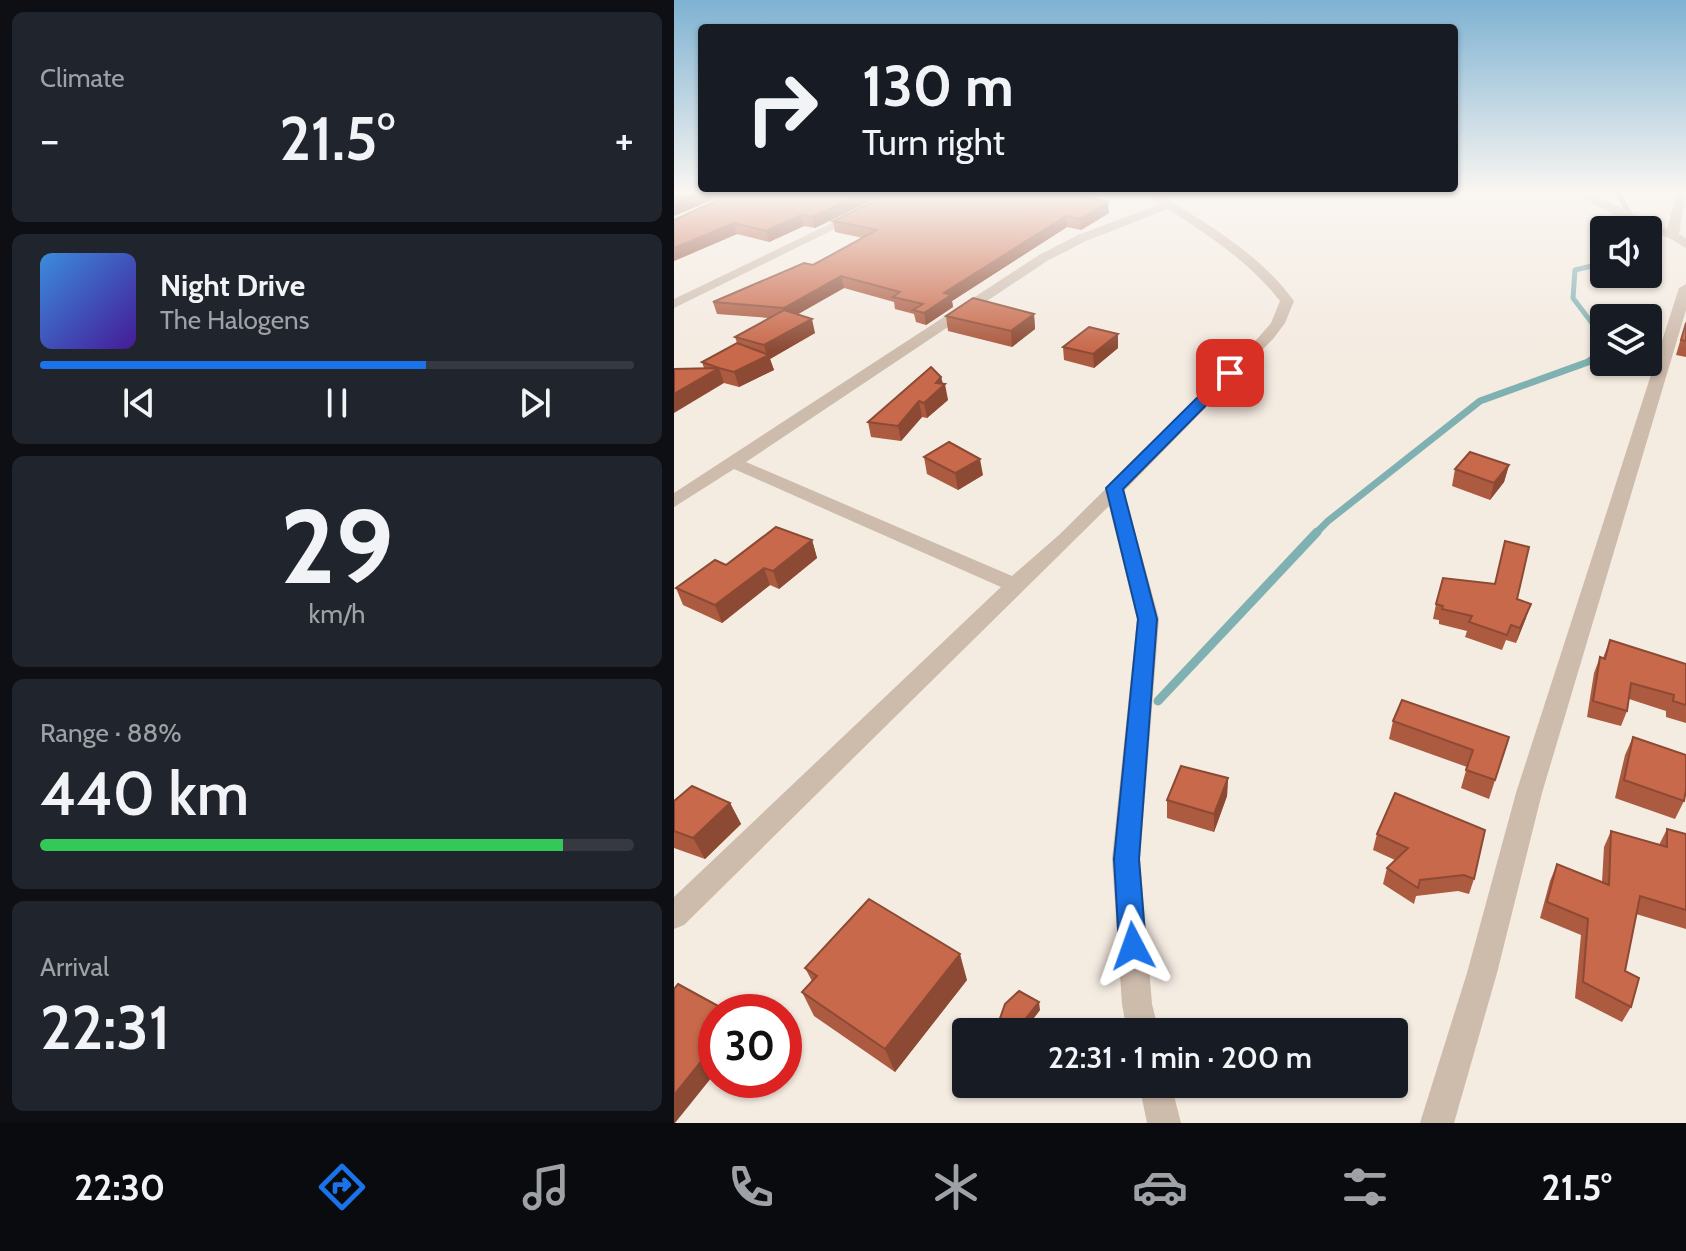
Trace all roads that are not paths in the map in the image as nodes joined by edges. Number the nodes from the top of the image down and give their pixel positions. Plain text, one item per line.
1 (795, 245) edge
2 (1068, 245) edge
3 (1226, 245) edge
4 (1686, 288) edge
5 (674, 304) edge
6 (734, 463) junction
7 (1114, 488) junction
8 (674, 501) edge
9 (1015, 585) junction
10 (674, 916) edge
11 (1140, 1018) edge
12 (1158, 1098) edge
13 (1164, 1123) edge
14 (1437, 1123) edge

1 - 5 street
2 - 6 street
3 - 7 street
4 - 14 street
6 - 8 street
6 - 9 street
7 - 9 street
7 - 11 street
9 - 10 street
12 - 13 street

